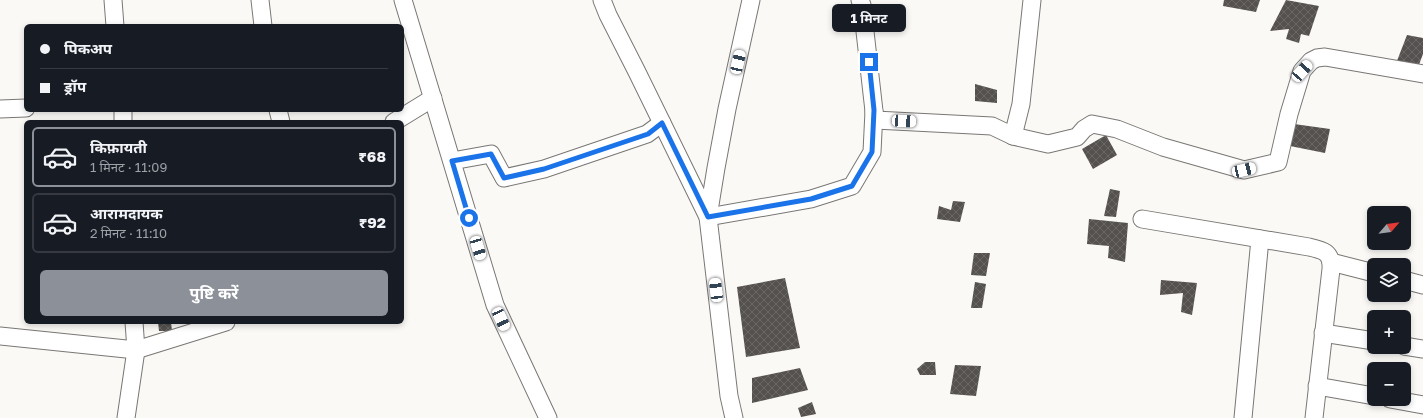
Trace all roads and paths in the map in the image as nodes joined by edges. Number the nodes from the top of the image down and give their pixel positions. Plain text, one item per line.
1 (113, 0) edge
2 (260, 0) edge
3 (403, 0) edge
4 (602, 0) edge
5 (751, 0) edge
6 (860, 0) edge
7 (1032, 0) edge
8 (115, 24) edge
9 (263, 24) edge
10 (1423, 74) edge
11 (433, 98) junction
12 (24, 108) edge
13 (0, 109) edge
14 (874, 110) junction
15 (397, 120) edge
16 (662, 123) junction
17 (1013, 136) junction
18 (452, 161) junction
19 (708, 217) junction
20 (1142, 219) dead end
21 (1260, 239) junction
22 (1331, 262) junction
23 (1367, 271) edge
24 (1411, 282) edge
25 (1423, 285) edge
26 (134, 324) edge
27 (220, 324) edge
28 (1323, 333) junction
29 (0, 336) edge
30 (1367, 340) edge
31 (1411, 347) edge
32 (1423, 349) edge
33 (136, 350) junction
34 (1318, 386) junction
35 (1367, 395) edge
36 (1411, 403) edge
37 (1423, 405) edge
38 (126, 418) edge
39 (548, 418) edge
40 (734, 418) edge
41 (1242, 418) edge
42 (1314, 418) edge

1 - 8 street
2 - 9 street
3 - 11 street
4 - 16 street
5 - 19 street
6 - 14 street
7 - 17 street
10 - 17 street
11 - 15 street
11 - 18 street
12 - 13 street
14 - 17 street
14 - 19 street
16 - 18 street
16 - 19 street
18 - 39 street
19 - 40 street
20 - 21 street
21 - 22 street
21 - 41 street
22 - 23 street
22 - 28 street
24 - 25 street
26 - 33 street
27 - 33 street
28 - 30 street
28 - 34 street
29 - 33 street
31 - 32 street
33 - 38 street
34 - 35 street
34 - 42 street
36 - 37 street

